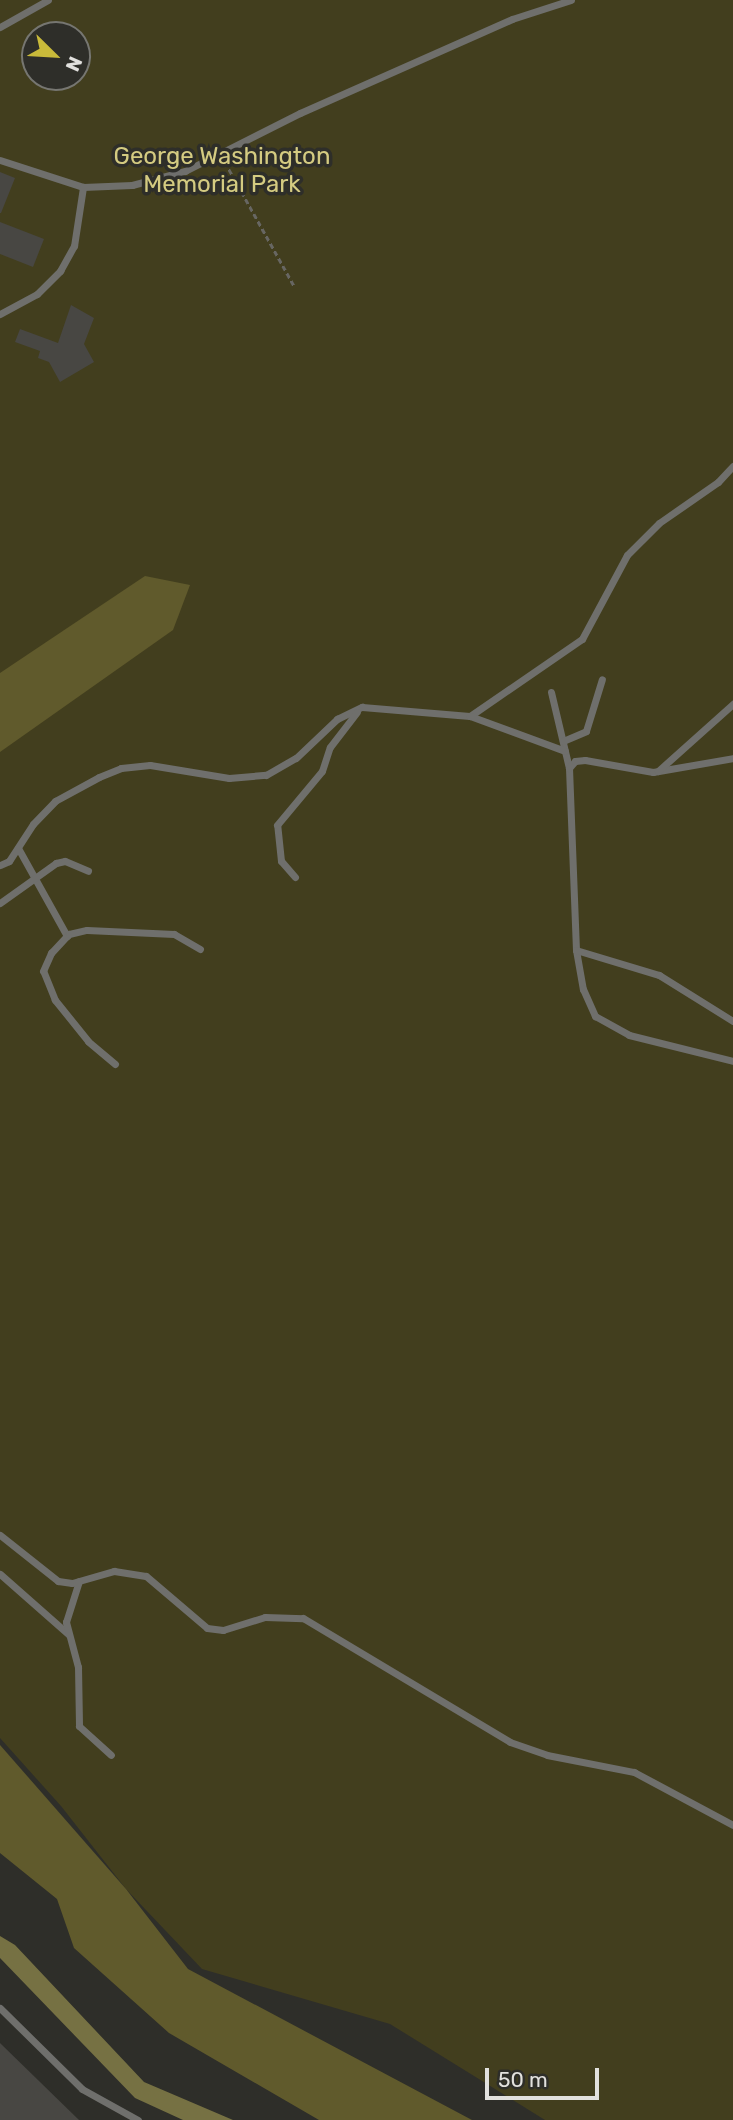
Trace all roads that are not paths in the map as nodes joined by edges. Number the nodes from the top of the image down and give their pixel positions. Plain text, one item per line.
1 (48, 0) edge
2 (571, 0) edge
3 (0, 27) edge
4 (0, 160) edge
5 (83, 187) junction
6 (0, 314) edge
7 (733, 466) edge
8 (602, 679) dead end
9 (551, 692) dead end
10 (733, 704) edge
11 (362, 706) junction
12 (470, 716) junction
13 (563, 741) junction
14 (565, 751) junction
15 (733, 758) edge
16 (569, 768) junction
17 (658, 771) junction
18 (18, 848) junction
19 (0, 865) edge
20 (88, 871) dead end
21 (295, 877) dead end
22 (34, 878) junction
23 (0, 903) edge
24 (67, 936) junction
25 (200, 949) dead end
26 (576, 950) junction
27 (733, 1021) edge
28 (733, 1061) edge
29 (115, 1064) dead end
30 (0, 1535) edge
31 (0, 1574) edge
32 (79, 1580) junction
33 (68, 1634) junction
34 (111, 1755) dead end
35 (733, 1825) edge
36 (0, 2008) edge
37 (138, 2120) edge

1 - 3 lane
2 - 5 lane
4 - 5 lane
5 - 6 lane
7 - 12 lane
8 - 13 lane
9 - 13 lane
10 - 17 lane
11 - 12 lane
11 - 18 lane
11 - 21 lane
12 - 14 lane
13 - 14 lane
14 - 16 lane
15 - 17 lane
16 - 17 lane
16 - 26 lane
18 - 19 lane
18 - 22 lane
20 - 22 lane
22 - 23 lane
22 - 24 lane
24 - 25 lane
24 - 29 lane
26 - 27 lane
26 - 28 lane
30 - 32 lane
31 - 33 lane
32 - 33 lane
32 - 35 lane
33 - 34 lane
36 - 37 lane

